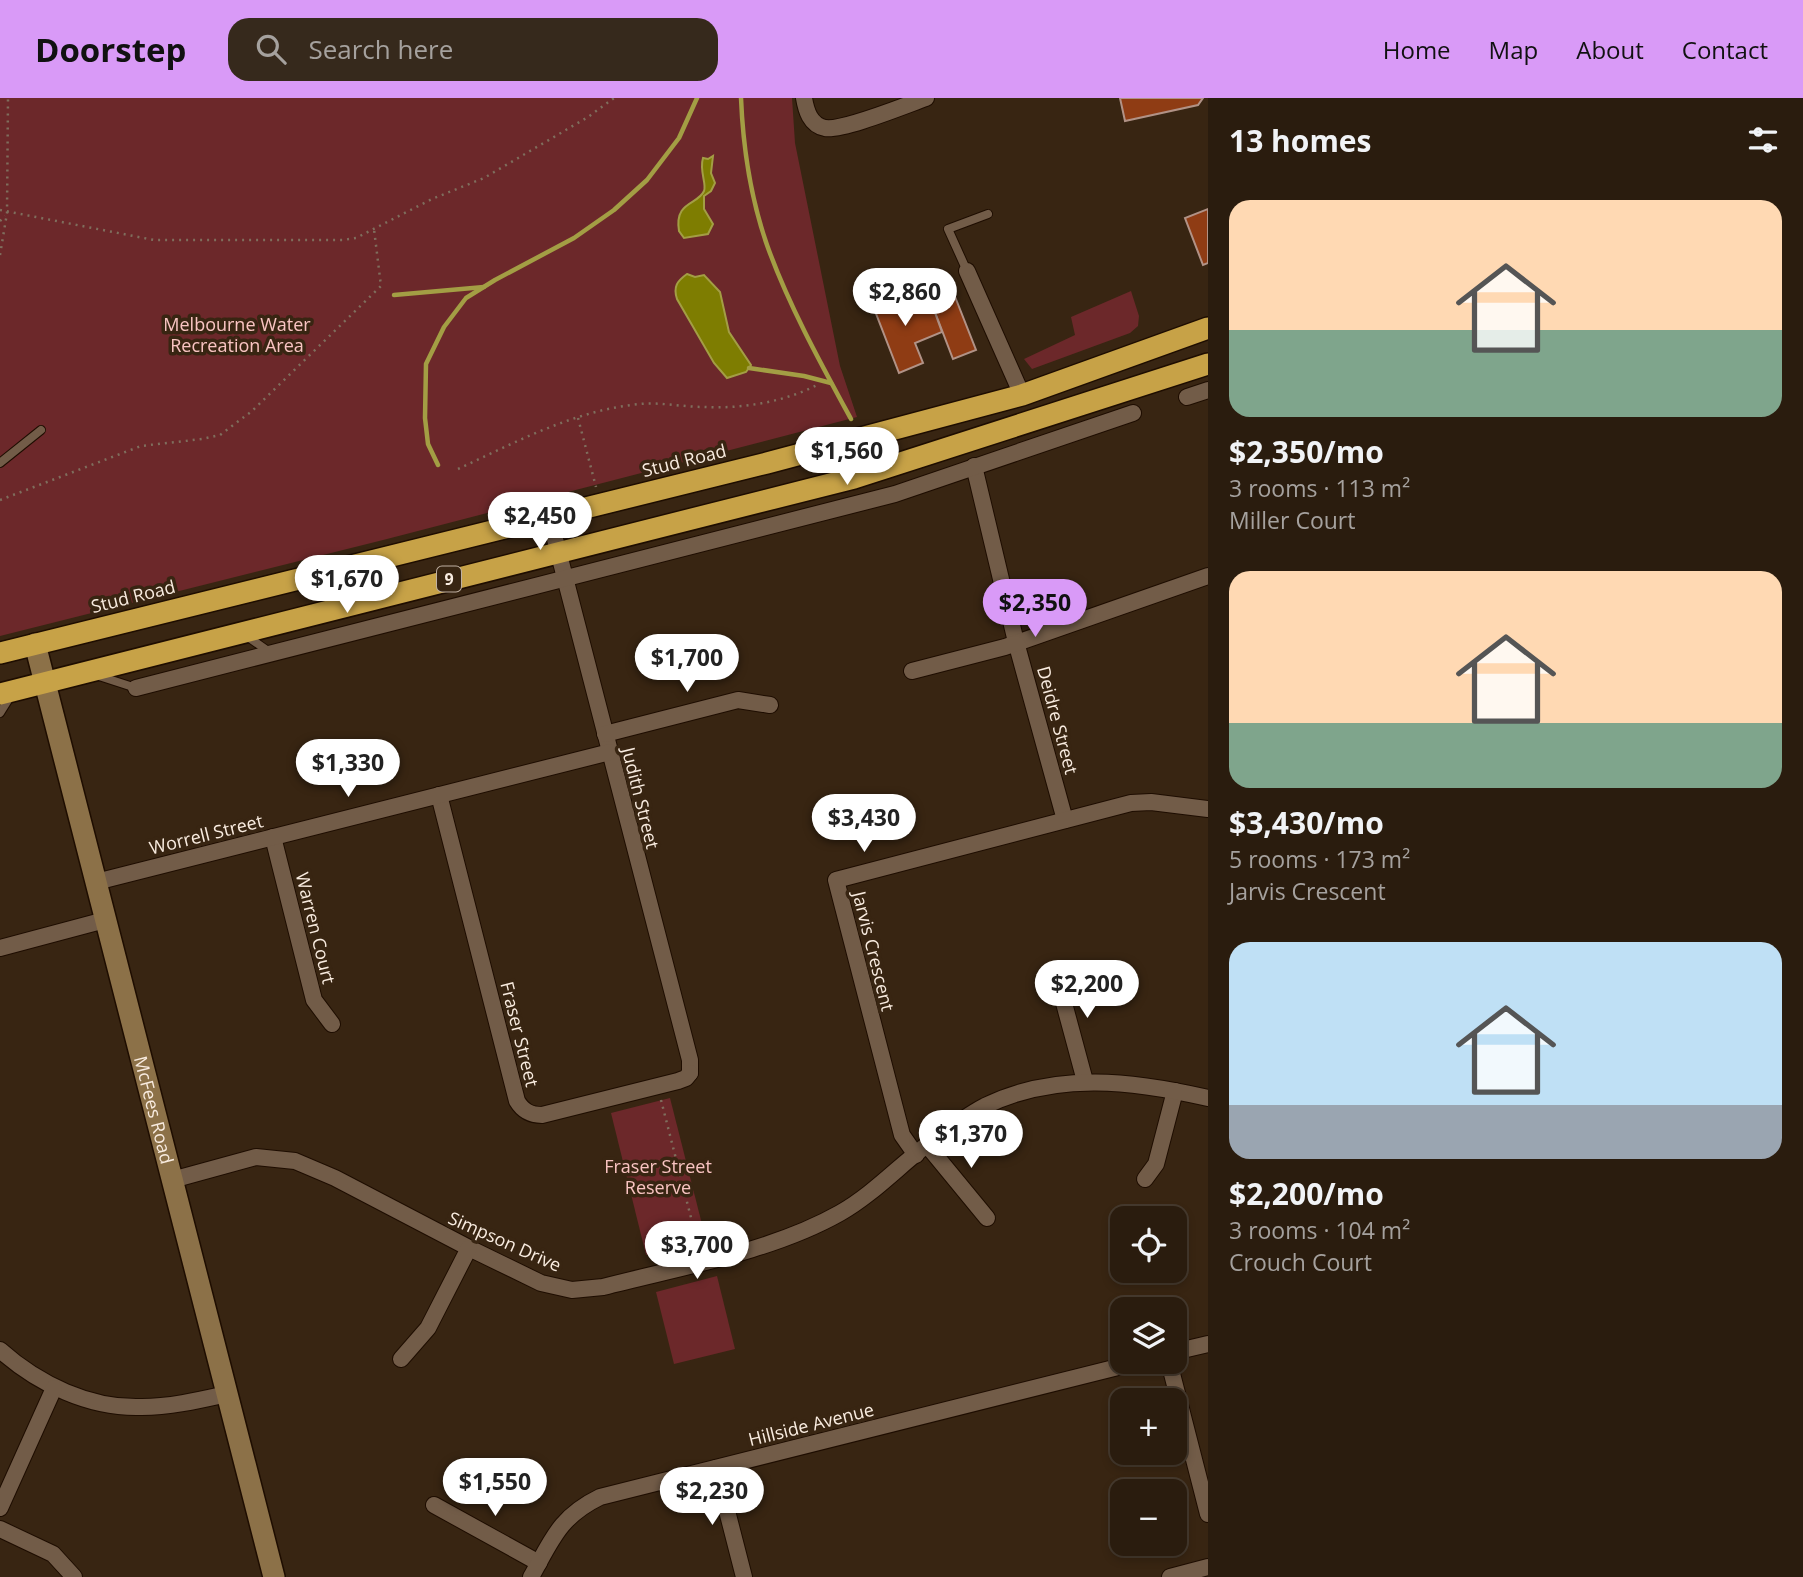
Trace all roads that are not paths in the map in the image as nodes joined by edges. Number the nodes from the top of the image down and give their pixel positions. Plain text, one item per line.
1 (804, 98) edge
2 (926, 98) edge
3 (988, 214) dead end
4 (967, 271) joint
5 (1208, 328) edge
6 (1208, 365) edge
7 (1208, 390) edge
8 (1022, 395) junction
9 (1187, 397) dead end
10 (1133, 413) dead end
11 (41, 430) dead end
12 (0, 463) edge
13 (974, 466) junction
14 (549, 516) junction
15 (559, 551) junction
16 (1208, 576) edge
17 (566, 578) junction
18 (242, 633) junction
19 (1016, 642) junction
20 (35, 644) junction
21 (0, 653) edge
22 (271, 653) junction
23 (912, 671) dead end
24 (88, 672) junction
25 (45, 683) junction
26 (136, 688) joint
27 (6, 693) edge
28 (770, 705) dead end
29 (0, 713) edge
30 (605, 734) junction
31 (610, 752) junction
32 (439, 795) junction
33 (1208, 809) edge
34 (1065, 820) junction
35 (273, 837) junction
36 (96, 882) junction
37 (105, 920) junction
38 (0, 948) edge
39 (1051, 978) dead end
40 (332, 1024) dead end
41 (690, 1073) junction
42 (706, 1080) dead end
43 (1085, 1081) junction
44 (1175, 1091) junction
45 (1208, 1098) edge
46 (921, 1150) junction
47 (1145, 1179) dead end
48 (172, 1180) junction
49 (987, 1218) dead end
50 (469, 1248) junction
51 (1208, 1344) edge
52 (1187, 1349) edge
53 (0, 1350) edge
54 (401, 1359) dead end
55 (1110, 1369) edge
56 (1172, 1374) edge
57 (54, 1388) junction
58 (227, 1394) junction
59 (716, 1468) junction
60 (434, 1505) dead end
61 (0, 1508) edge
62 (1208, 1514) edge
63 (0, 1529) edge
64 (1208, 1567) edge
65 (535, 1570) edge
66 (74, 1577) edge
67 (274, 1577) edge
68 (744, 1577) edge
69 (1170, 1577) edge

1 - 2 street
3 - 4 lane
4 - 8 street
5 - 8 highway, Stud Road / 9
6 - 15 highway, 9
7 - 9 street
8 - 14 highway, Stud Road / 9
10 - 13 street
11 - 12 lane
13 - 17 street
13 - 19 street, Deidre Street
14 - 15 street, Judith Street
14 - 20 highway, Stud Road / 9
15 - 17 street, Judith Street
15 - 18 highway, 9
16 - 19 street
17 - 22 street
17 - 30 street, Judith Street
18 - 22 lane
18 - 24 highway, 9
19 - 23 street
19 - 34 street, Deidre Street
20 - 21 highway, Stud Road / 9
20 - 25 street, McFees Road
22 - 26 street
24 - 25 highway, 9
24 - 26 lane
25 - 27 highway, 9
25 - 36 street, McFees Road
27 - 29 lane
28 - 30 street
30 - 31 street, Judith Street
31 - 32 street, Worrell Street
31 - 41 street, Judith Street
32 - 35 street, Worrell Street
32 - 41 street, Fraser Street
33 - 34 street, Jarvis Crescent
34 - 46 street, Jarvis Crescent
35 - 36 street, Worrell Street
35 - 40 street, Warren Court
36 - 37 street, McFees Road
37 - 38 street
37 - 48 street, McFees Road
39 - 43 street
41 - 42 street
43 - 44 street, Simpson Drive
43 - 46 street, Simpson Drive
44 - 45 street, Simpson Drive
44 - 47 street
46 - 49 street
46 - 50 street, Simpson Drive
48 - 50 street, Simpson Drive
48 - 58 street, McFees Road
50 - 54 street
51 - 52 street
53 - 57 street
55 - 59 street, Hillside Avenue
56 - 62 street
57 - 58 street
57 - 61 street
58 - 67 street, McFees Road
59 - 65 street, Hillside Avenue
59 - 68 street
60 - 65 street
63 - 66 street
64 - 69 street

